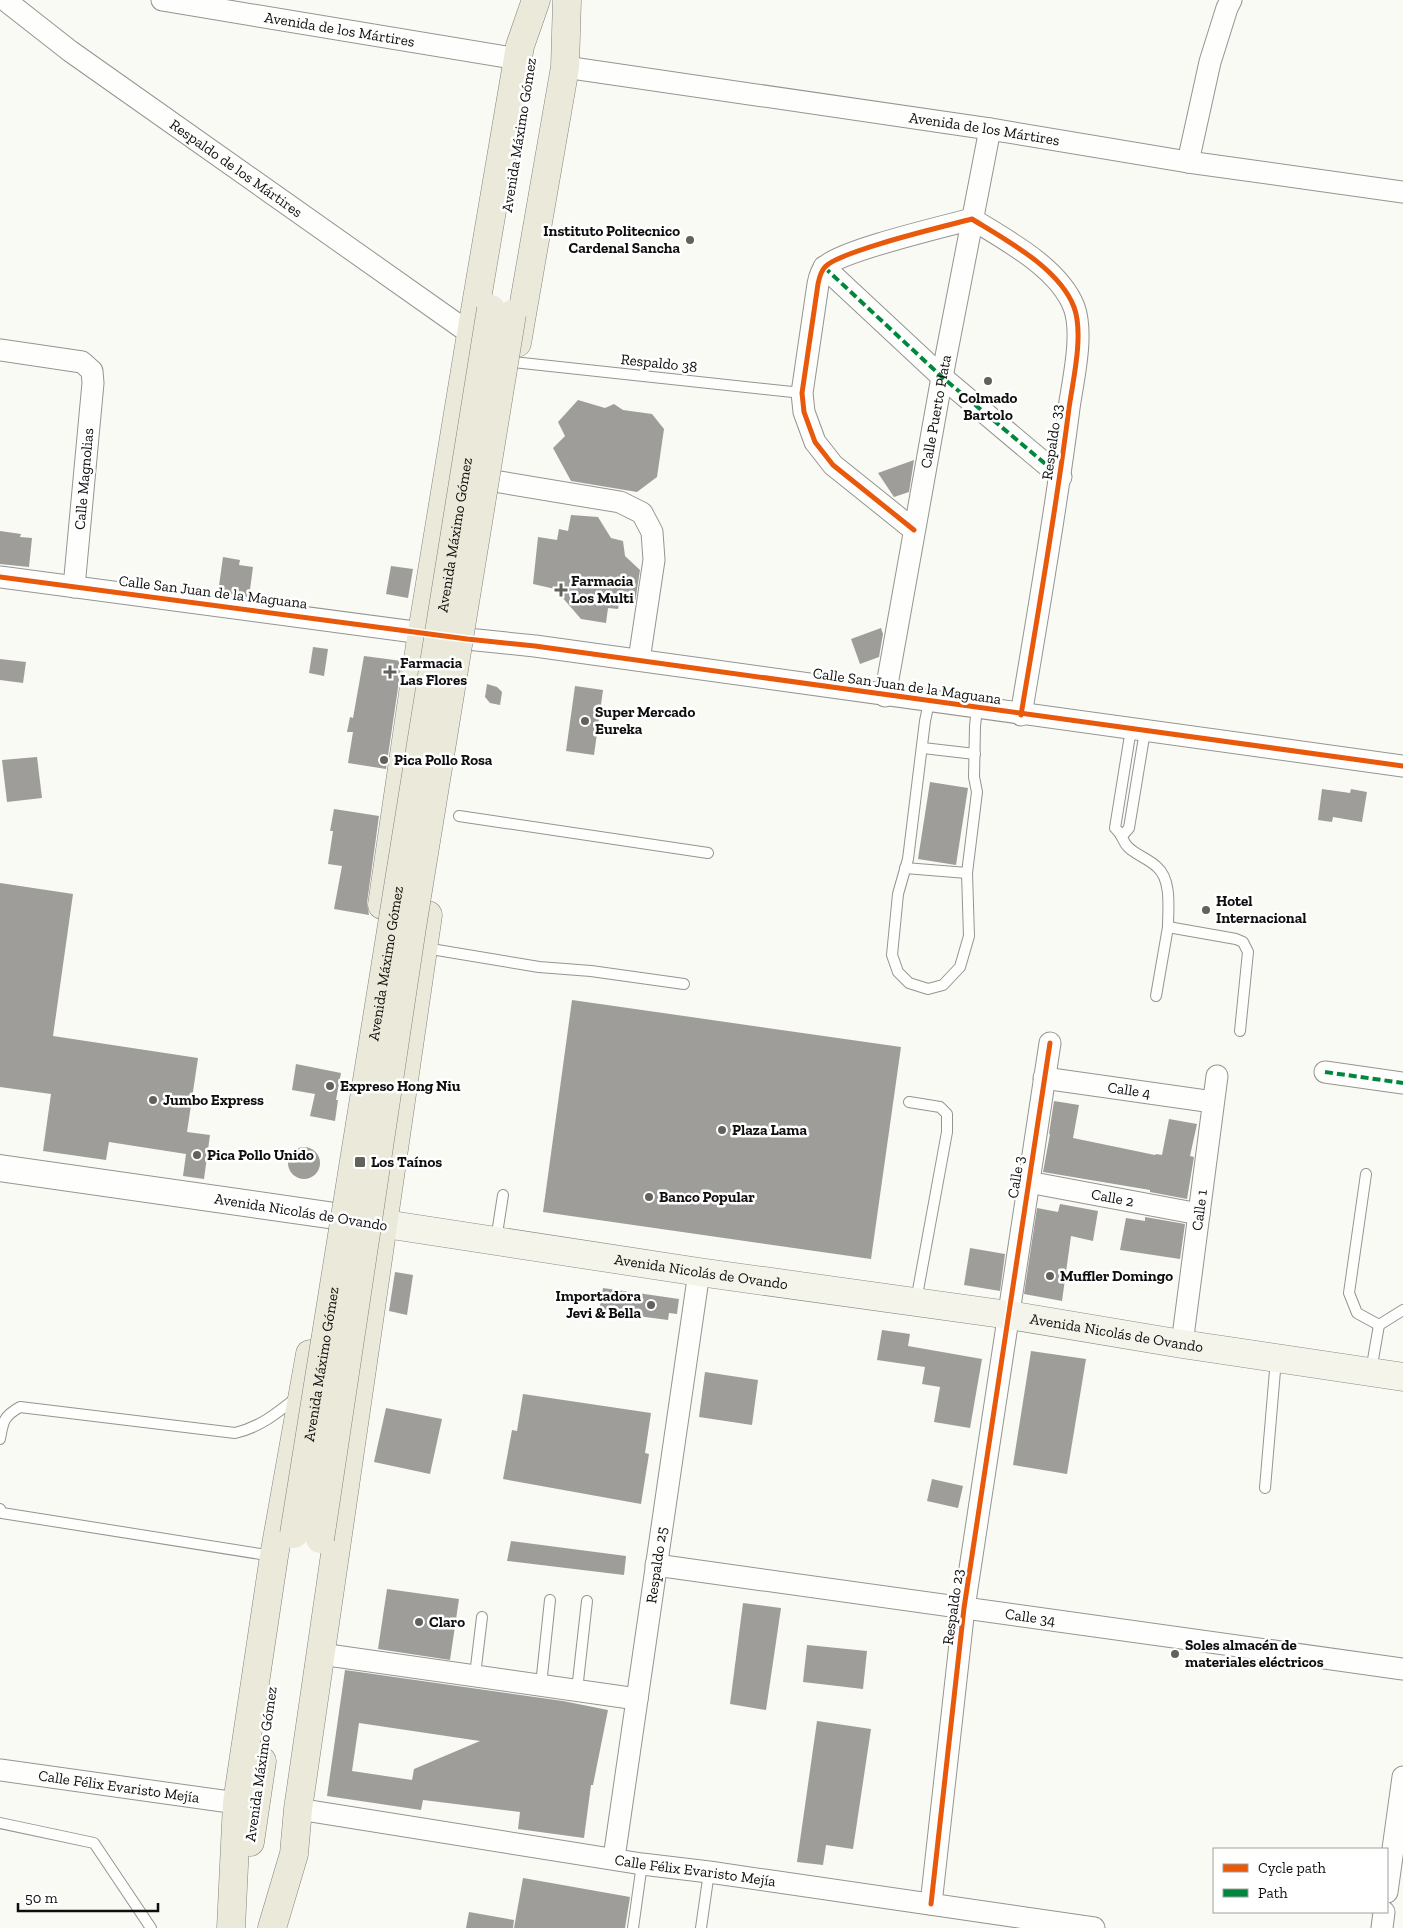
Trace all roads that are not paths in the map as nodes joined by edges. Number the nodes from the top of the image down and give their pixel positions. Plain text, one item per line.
1 (5, 0) edge
2 (162, 0) edge
3 (537, 0) edge
4 (566, 0) edge
5 (1231, 0) edge
6 (518, 59) junction
7 (565, 67) junction
8 (990, 129) junction
9 (1188, 162) junction
10 (1403, 192) edge
11 (972, 219) junction
12 (824, 267) junction
13 (502, 312) junction
14 (471, 334) junction
15 (0, 350) edge
16 (513, 362) junction
17 (942, 377) junction
18 (802, 393) junction
19 (1061, 476) junction
20 (494, 481) junction
21 (914, 530) junction
22 (0, 577) edge
23 (74, 587) junction
24 (422, 632) junction
25 (467, 640) junction
26 (639, 660) junction
27 (885, 696) junction
28 (929, 702) junction
29 (978, 708) junction
30 (1021, 715) junction
31 (1138, 730) junction
32 (923, 748) junction
33 (975, 754) junction
34 (1403, 766) edge
35 (458, 816) dead end
36 (708, 853) dead end
37 (905, 868) junction
38 (967, 872) junction
39 (1168, 927) junction
40 (423, 948) junction
41 (684, 984) dead end
42 (1156, 996) dead end
43 (1240, 1031) dead end
44 (1050, 1043) dead end
45 (1325, 1072) dead end
46 (1217, 1076) dead end
47 (1044, 1078) junction
48 (1403, 1083) edge
49 (909, 1102) dead end
50 (1214, 1102) junction
51 (0, 1168) edge
52 (1366, 1174) dead end
53 (1028, 1182) junction
54 (503, 1195) dead end
55 (1199, 1214) junction
56 (335, 1216) junction
57 (382, 1225) junction
58 (496, 1241) junction
59 (699, 1272) junction
60 (916, 1302) junction
61 (1403, 1310) edge
62 (1009, 1315) junction
63 (1379, 1325) junction
64 (1182, 1344) junction
65 (1276, 1358) junction
66 (1371, 1372) junction
67 (1403, 1377) edge
68 (303, 1392) junction
69 (0, 1439) edge
70 (1265, 1488) dead end
71 (0, 1509) edge
72 (274, 1556) junction
73 (656, 1565) junction
74 (550, 1600) dead end
75 (586, 1602) dead end
76 (964, 1608) junction
77 (482, 1617) dead end
78 (321, 1654) junction
79 (1403, 1669) edge
80 (475, 1675) junction
81 (541, 1685) junction
82 (577, 1690) junction
83 (637, 1699) junction
84 (0, 1770) edge
85 (1403, 1776) edge
86 (237, 1803) junction
87 (298, 1809) junction
88 (0, 1824) edge
89 (614, 1858) junction
90 (642, 1864) junction
91 (709, 1872) junction
92 (1388, 1885) edge
93 (931, 1904) junction
94 (1384, 1913) edge
95 (152, 1928) edge
96 (232, 1928) edge
97 (266, 1928) edge
98 (272, 1928) edge
99 (633, 1928) edge
100 (701, 1928) edge
101 (1094, 1928) edge
102 (1382, 1928) edge

1 - 14 street, Respaldo de los Mártires
2 - 6 street, Avenida de los Mártires
3 - 6 main road
3 - 13 main road, Avenida Máximo Gómez
4 - 7 main road
4 - 13 main road, Avenida Máximo Gómez
5 - 9 street
6 - 14 main road
7 - 8 street, Avenida de los Mártires
7 - 16 main road
8 - 9 street, Avenida de los Mártires
8 - 11 street, Calle Puerto Plata
9 - 10 street, Avenida de los Mártires
11 - 12 street
11 - 17 street, Calle Puerto Plata
11 - 19 street, Respaldo 33
12 - 17 street
12 - 18 street
13 - 96 main road, Avenida Máximo Gómez, bridge
13 - 97 main road, Avenida Máximo Gómez, bridge
14 - 24 main road
15 - 23 street, Calle Magnolias
16 - 18 lane, Respaldo 38
16 - 20 main road
17 - 19 street
17 - 21 street, Calle Puerto Plata
18 - 21 street
19 - 30 street, Respaldo 33
20 - 25 main road
20 - 26 street
21 - 27 street, Calle Puerto Plata
22 - 23 street, Calle San Juan de la Maguana
23 - 24 street, Calle San Juan de la Maguana
24 - 25 street, Calle San Juan de la Maguana
24 - 56 main road
25 - 26 street, Calle San Juan de la Maguana
25 - 40 main road
26 - 27 street, Calle San Juan de la Maguana
27 - 28 street, Calle San Juan de la Maguana
28 - 29 street, Calle San Juan de la Maguana
28 - 32 lane
29 - 30 street, Calle San Juan de la Maguana
29 - 33 lane
30 - 31 street, Calle San Juan de la Maguana
31 - 34 street, Calle San Juan de la Maguana
31 - 39 lane
32 - 33 lane
32 - 37 lane
33 - 38 lane
35 - 36 lane
37 - 38 lane
37 - 38 lane
39 - 42 lane
39 - 43 lane
40 - 41 lane
40 - 57 main road
44 - 47 street, Calle 3
45 - 48 street
46 - 50 street, Calle 1
47 - 50 street, Calle 4
47 - 53 street, Calle 3
49 - 60 lane
50 - 55 street, Calle 1
51 - 56 street, Avenida Nicolás de Ovando
52 - 63 lane
53 - 55 street, Calle 2
53 - 62 street, Calle 3
54 - 58 lane
55 - 64 street, Calle 1
56 - 57 main road, Avenida Nicolás de Ovando
56 - 68 main road
57 - 58 main road, Avenida Nicolás de Ovando
57 - 78 main road
58 - 59 main road, Avenida Nicolás de Ovando
59 - 60 main road, Avenida Nicolás de Ovando
59 - 73 street, Respaldo 25
60 - 62 main road, Avenida Nicolás de Ovando
61 - 63 lane
62 - 64 main road, Avenida Nicolás de Ovando
62 - 76 street, Respaldo 23
63 - 66 lane
64 - 65 main road, Avenida Nicolás de Ovando
65 - 66 main road, Avenida Nicolás de Ovando
65 - 70 lane
66 - 67 main road, Avenida Nicolás de Ovando
68 - 69 lane
68 - 72 main road
71 - 72 lane
72 - 86 main road
73 - 76 street, Calle 34
73 - 83 street, Respaldo 25
74 - 81 lane
75 - 82 lane
76 - 79 street, Calle 34
76 - 93 street, Respaldo 23
77 - 80 lane
78 - 80 street
78 - 87 main road
80 - 81 street
81 - 82 street
82 - 83 street
83 - 89 street, Respaldo 25
84 - 86 street, Calle Félix Evaristo Mejía
85 - 92 street
86 - 96 main road
87 - 89 street, Calle Félix Evaristo Mejía
87 - 98 main road
88 - 95 lane
89 - 90 street, Calle Félix Evaristo Mejía
90 - 91 street, Calle Félix Evaristo Mejía
90 - 99 lane
91 - 93 street, Calle Félix Evaristo Mejía
91 - 100 lane
93 - 101 street, Calle Félix Evaristo Mejía
94 - 102 street

